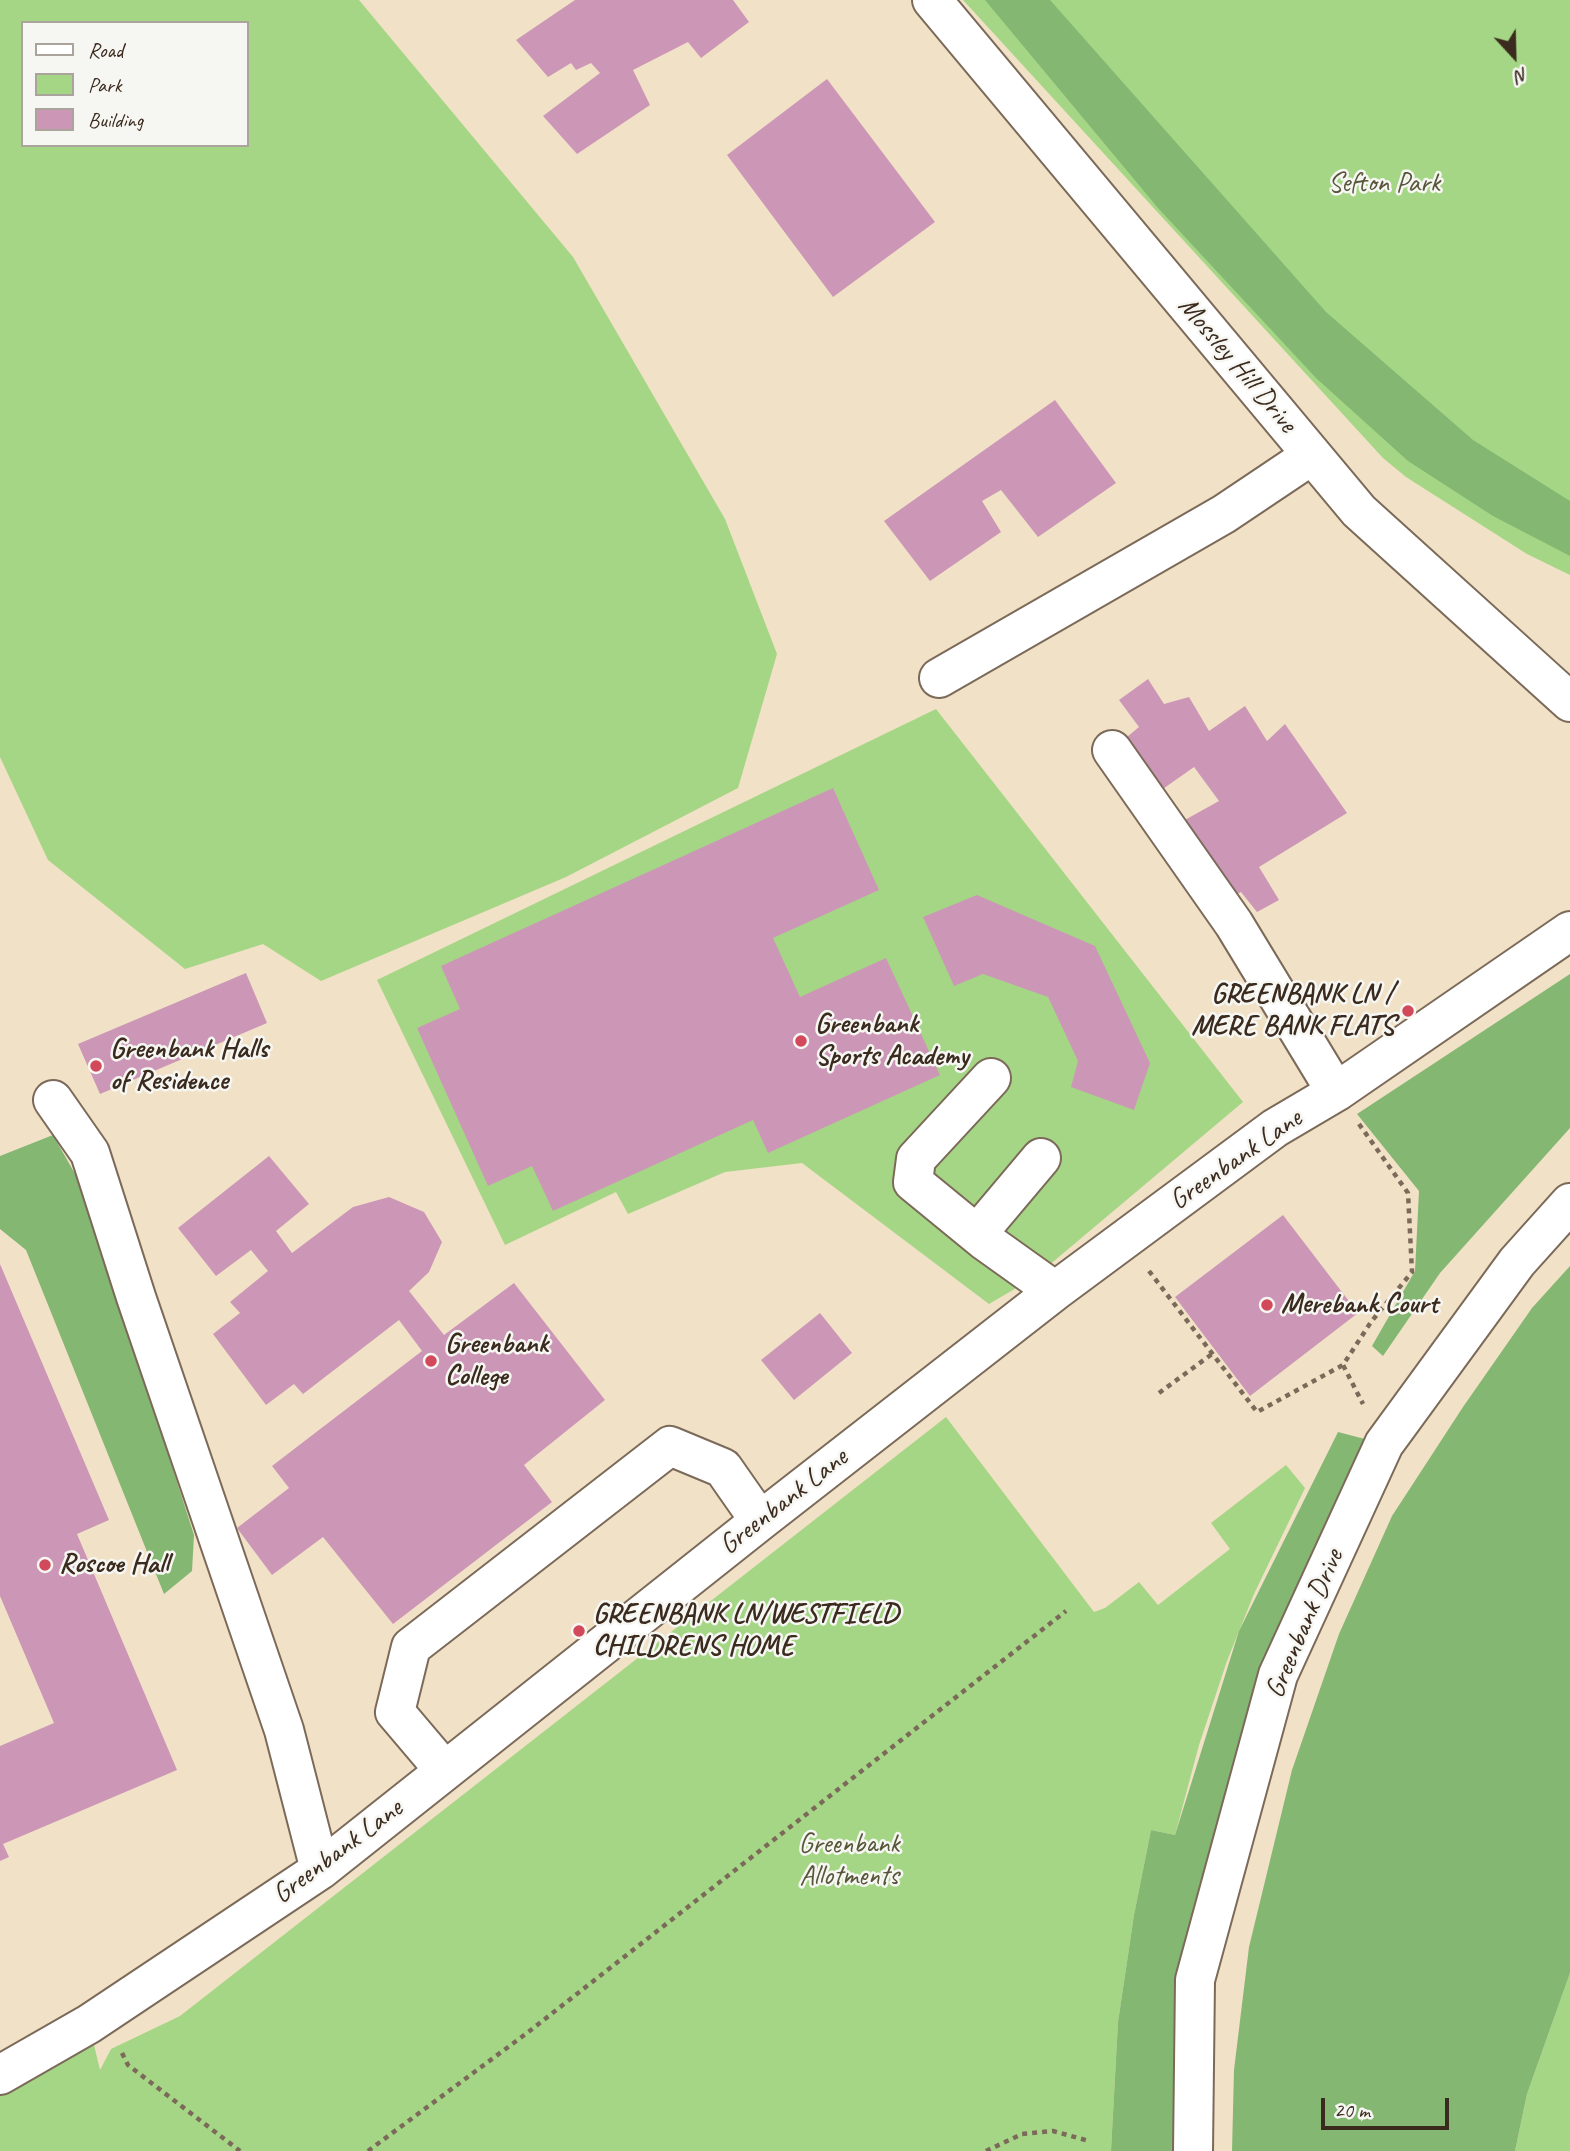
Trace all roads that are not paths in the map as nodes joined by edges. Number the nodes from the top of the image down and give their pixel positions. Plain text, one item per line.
1 (932, 0) edge
2 (1312, 455) junction
3 (939, 678) dead end
4 (1570, 702) edge
5 (1112, 750) dead end
6 (1570, 931) edge
7 (991, 1078) dead end
8 (1336, 1092) junction
9 (53, 1100) dead end
10 (1041, 1158) dead end
11 (1570, 1203) edge
12 (977, 1234) junction
13 (1055, 1291) junction
14 (760, 1521) junction
15 (445, 1771) junction
16 (320, 1870) junction
17 (0, 2075) edge
18 (1194, 2151) edge

1 - 2 street, Mossley Hill Drive
2 - 3 street
2 - 4 street, Mossley Hill Drive
5 - 8 street
6 - 8 street, Greenbank Lane
7 - 12 street
8 - 13 street, Greenbank Lane
9 - 16 street
10 - 12 street
11 - 18 street, Greenbank Drive
12 - 13 street
13 - 14 street, Greenbank Lane
14 - 15 street, Greenbank Lane
14 - 15 street
15 - 16 street, Greenbank Lane
16 - 17 street, Greenbank Lane

